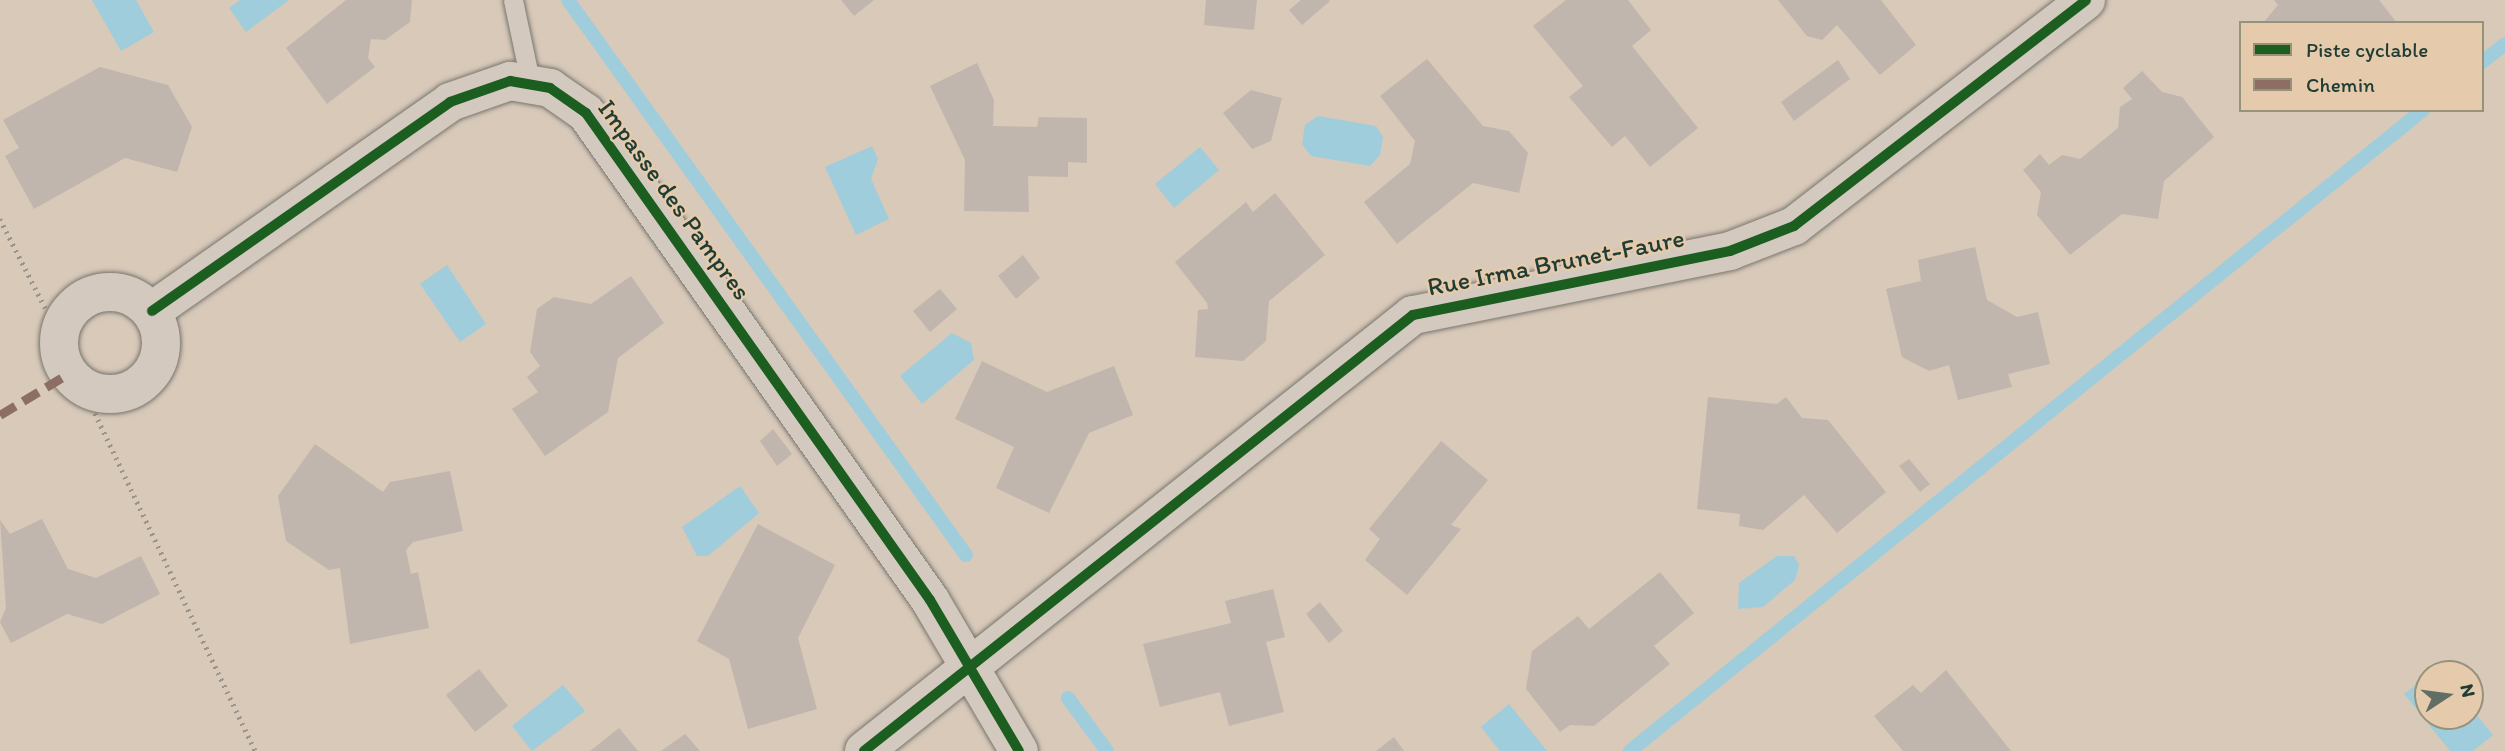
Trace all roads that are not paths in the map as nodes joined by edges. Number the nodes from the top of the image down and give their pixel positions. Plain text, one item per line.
1 (513, 0) edge
2 (2078, 3) edge
3 (530, 81) junction
4 (152, 312) junction
5 (970, 667) junction
6 (864, 751) edge
7 (1019, 751) edge

1 - 3 lane
2 - 5 street, Rue Irma Brunet-Faure
3 - 4 street
3 - 5 street, Impasse des Pampres
4 - 4 street
5 - 6 street, Rue Irma Brunet-Faure
5 - 7 street, Impasse des Pampres

